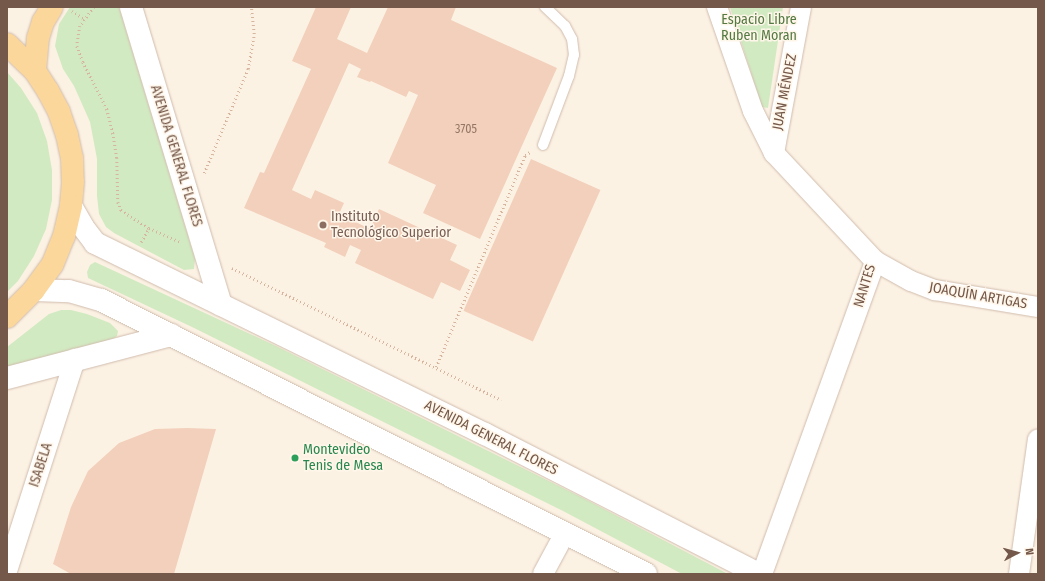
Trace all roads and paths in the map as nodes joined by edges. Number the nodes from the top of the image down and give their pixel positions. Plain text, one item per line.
1 (94, 7) edge
2 (131, 7) edge
3 (251, 7) edge
4 (545, 7) edge
5 (717, 7) edge
6 (801, 7) edge
7 (61, 8) edge
8 (85, 19) junction
9 (7, 44) edge
10 (35, 71) junction
11 (543, 145) joint
12 (774, 153) junction
13 (203, 175) dead end
14 (71, 206) junction
15 (149, 228) junction
16 (139, 246) dead end
17 (206, 254) junction
18 (876, 261) junction
19 (229, 264) dead end
20 (34, 290) junction
21 (221, 304) junction
22 (1038, 307) edge
23 (7, 317) edge
24 (171, 335) junction
25 (75, 359) junction
26 (436, 367) junction
27 (7, 378) edge
28 (501, 400) dead end
29 (1038, 439) edge
30 (565, 533) junction
31 (7, 571) edge
32 (543, 574) edge
33 (646, 574) edge
34 (760, 574) edge
35 (1019, 574) edge

1 - 8 path
2 - 17 main road, AVENIDA GENERAL FLORES
3 - 13 path
4 - 11 lane
5 - 12 street, NANTES
6 - 12 street, JUAN MÉNDEZ
7 - 8 path
7 - 10 main road
8 - 15 path
9 - 10 main road
10 - 14 main road
11 - 26 path
12 - 18 street, NANTES
14 - 20 main road
14 - 21 main road, AVENIDA GENERAL FLORES
15 - 16 path
15 - 17 path
17 - 21 main road, AVENIDA GENERAL FLORES
18 - 22 street, JOAQUÍN ARTIGAS
18 - 34 street, NANTES
19 - 26 path
20 - 23 main road
20 - 24 main road
21 - 34 main road, AVENIDA GENERAL FLORES
24 - 25 main road
24 - 30 main road
25 - 27 main road
25 - 31 street, ISABELA
26 - 28 path
29 - 35 street
30 - 32 street
30 - 33 main road

